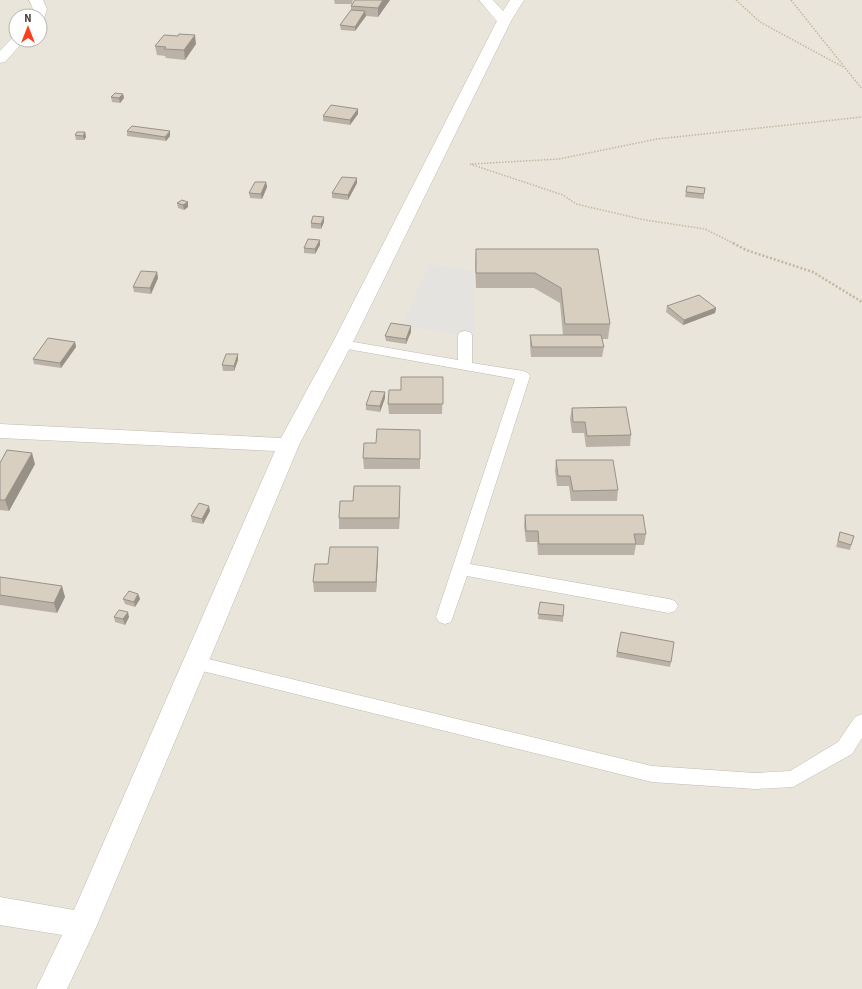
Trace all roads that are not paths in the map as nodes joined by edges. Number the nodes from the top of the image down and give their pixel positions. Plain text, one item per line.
1 (486, 0) edge
2 (517, 0) edge
3 (504, 21) junction
4 (10, 48) edge
5 (0, 59) edge
6 (465, 336) dead end
7 (342, 344) junction
8 (466, 366) junction
9 (0, 430) edge
10 (288, 445) junction
11 (461, 569) junction
12 (669, 606) dead end
13 (445, 617) dead end
14 (196, 663) junction
15 (862, 722) edge
16 (0, 911) edge
17 (82, 925) junction
18 (51, 989) edge

1 - 3 street
2 - 3 street
3 - 7 street
4 - 5 street
6 - 8 lane
7 - 8 lane
7 - 10 street
8 - 11 lane
9 - 10 street
10 - 14 street
11 - 12 lane
11 - 13 lane
14 - 15 lane
14 - 17 street
16 - 17 street
17 - 18 street

